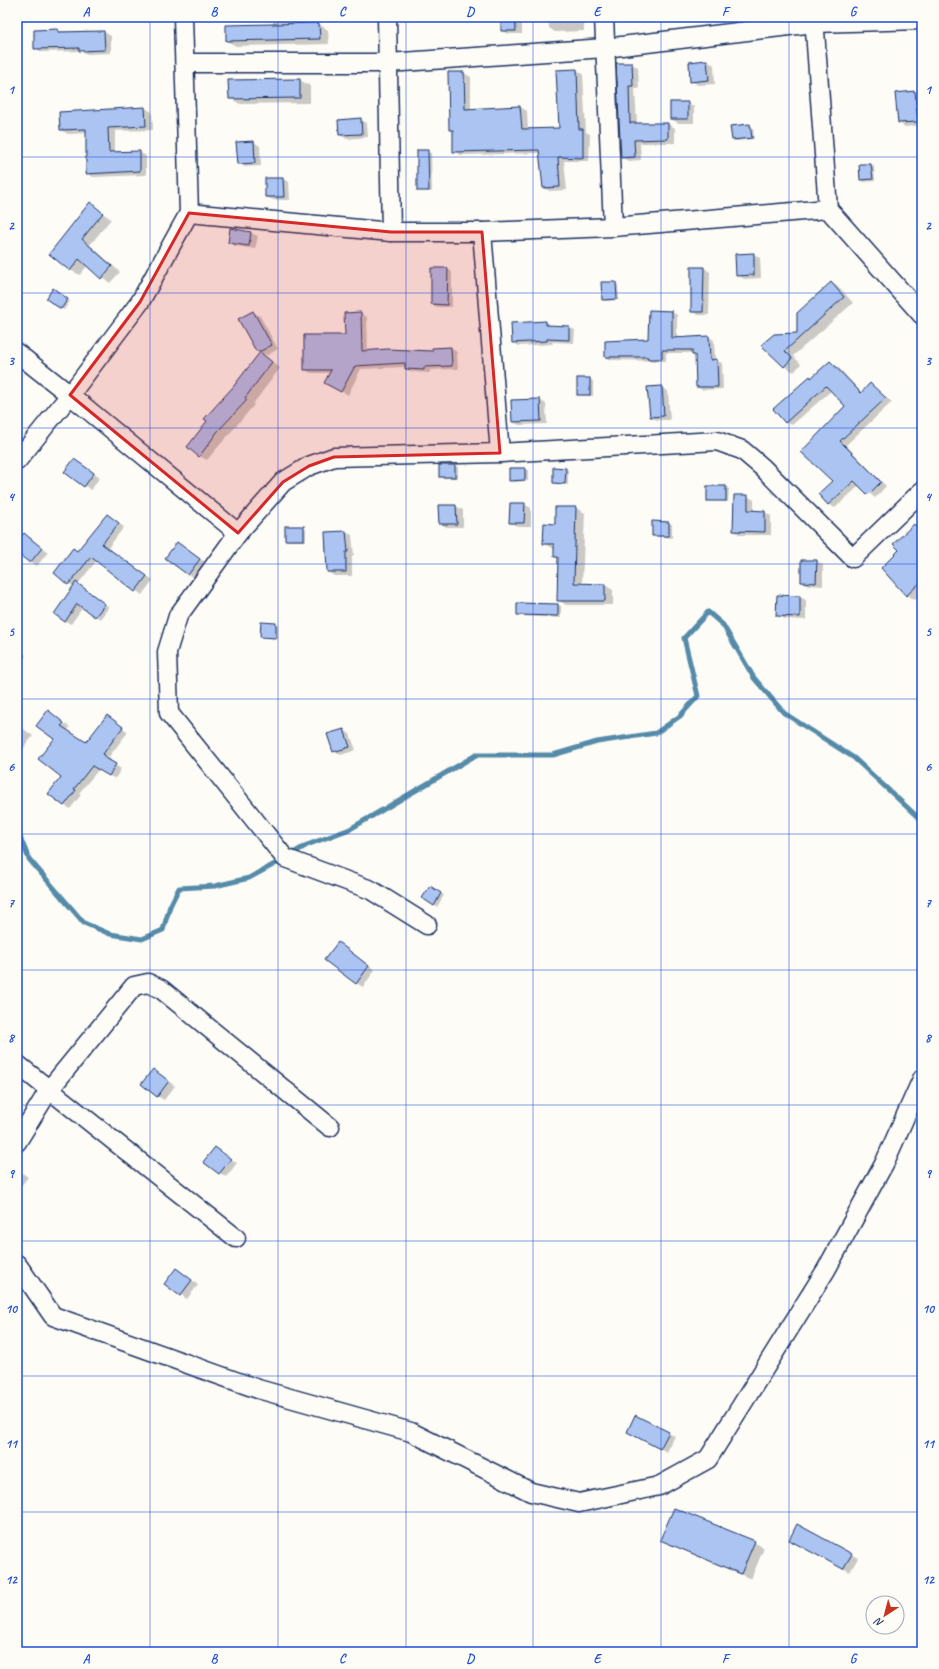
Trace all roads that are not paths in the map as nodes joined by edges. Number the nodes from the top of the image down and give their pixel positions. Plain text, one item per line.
1 (183, 17) edge
2 (387, 17) edge
3 (604, 17) edge
4 (814, 20) edge
5 (922, 20) edge
6 (605, 48) junction
7 (185, 63) junction
8 (388, 63) junction
9 (828, 209) junction
10 (190, 213) junction
11 (613, 227) junction
12 (391, 232) junction
13 (482, 232) junction
14 (922, 315) edge
15 (17, 353) edge
16 (70, 395) junction
17 (500, 454) junction
18 (17, 462) edge
19 (922, 491) edge
20 (238, 533) junction
21 (427, 925) dead end
22 (17, 1064) edge
23 (922, 1079) edge
24 (49, 1090) junction
25 (330, 1127) dead end
26 (17, 1142) edge
27 (236, 1238) dead end
28 (17, 1264) edge

1 - 7 street
2 - 8 street
3 - 6 street
4 - 5 street
4 - 6 street
4 - 9 street
6 - 8 street
6 - 11 street
7 - 8 street
7 - 10 street
8 - 12 street
9 - 11 street
9 - 14 street
10 - 12 street
10 - 16 street
11 - 13 street
12 - 13 street
13 - 17 street
15 - 16 street
16 - 18 street
16 - 20 street
17 - 19 street
17 - 20 street
20 - 21 street
22 - 24 street
23 - 28 street
24 - 25 street
24 - 26 street
24 - 27 street

